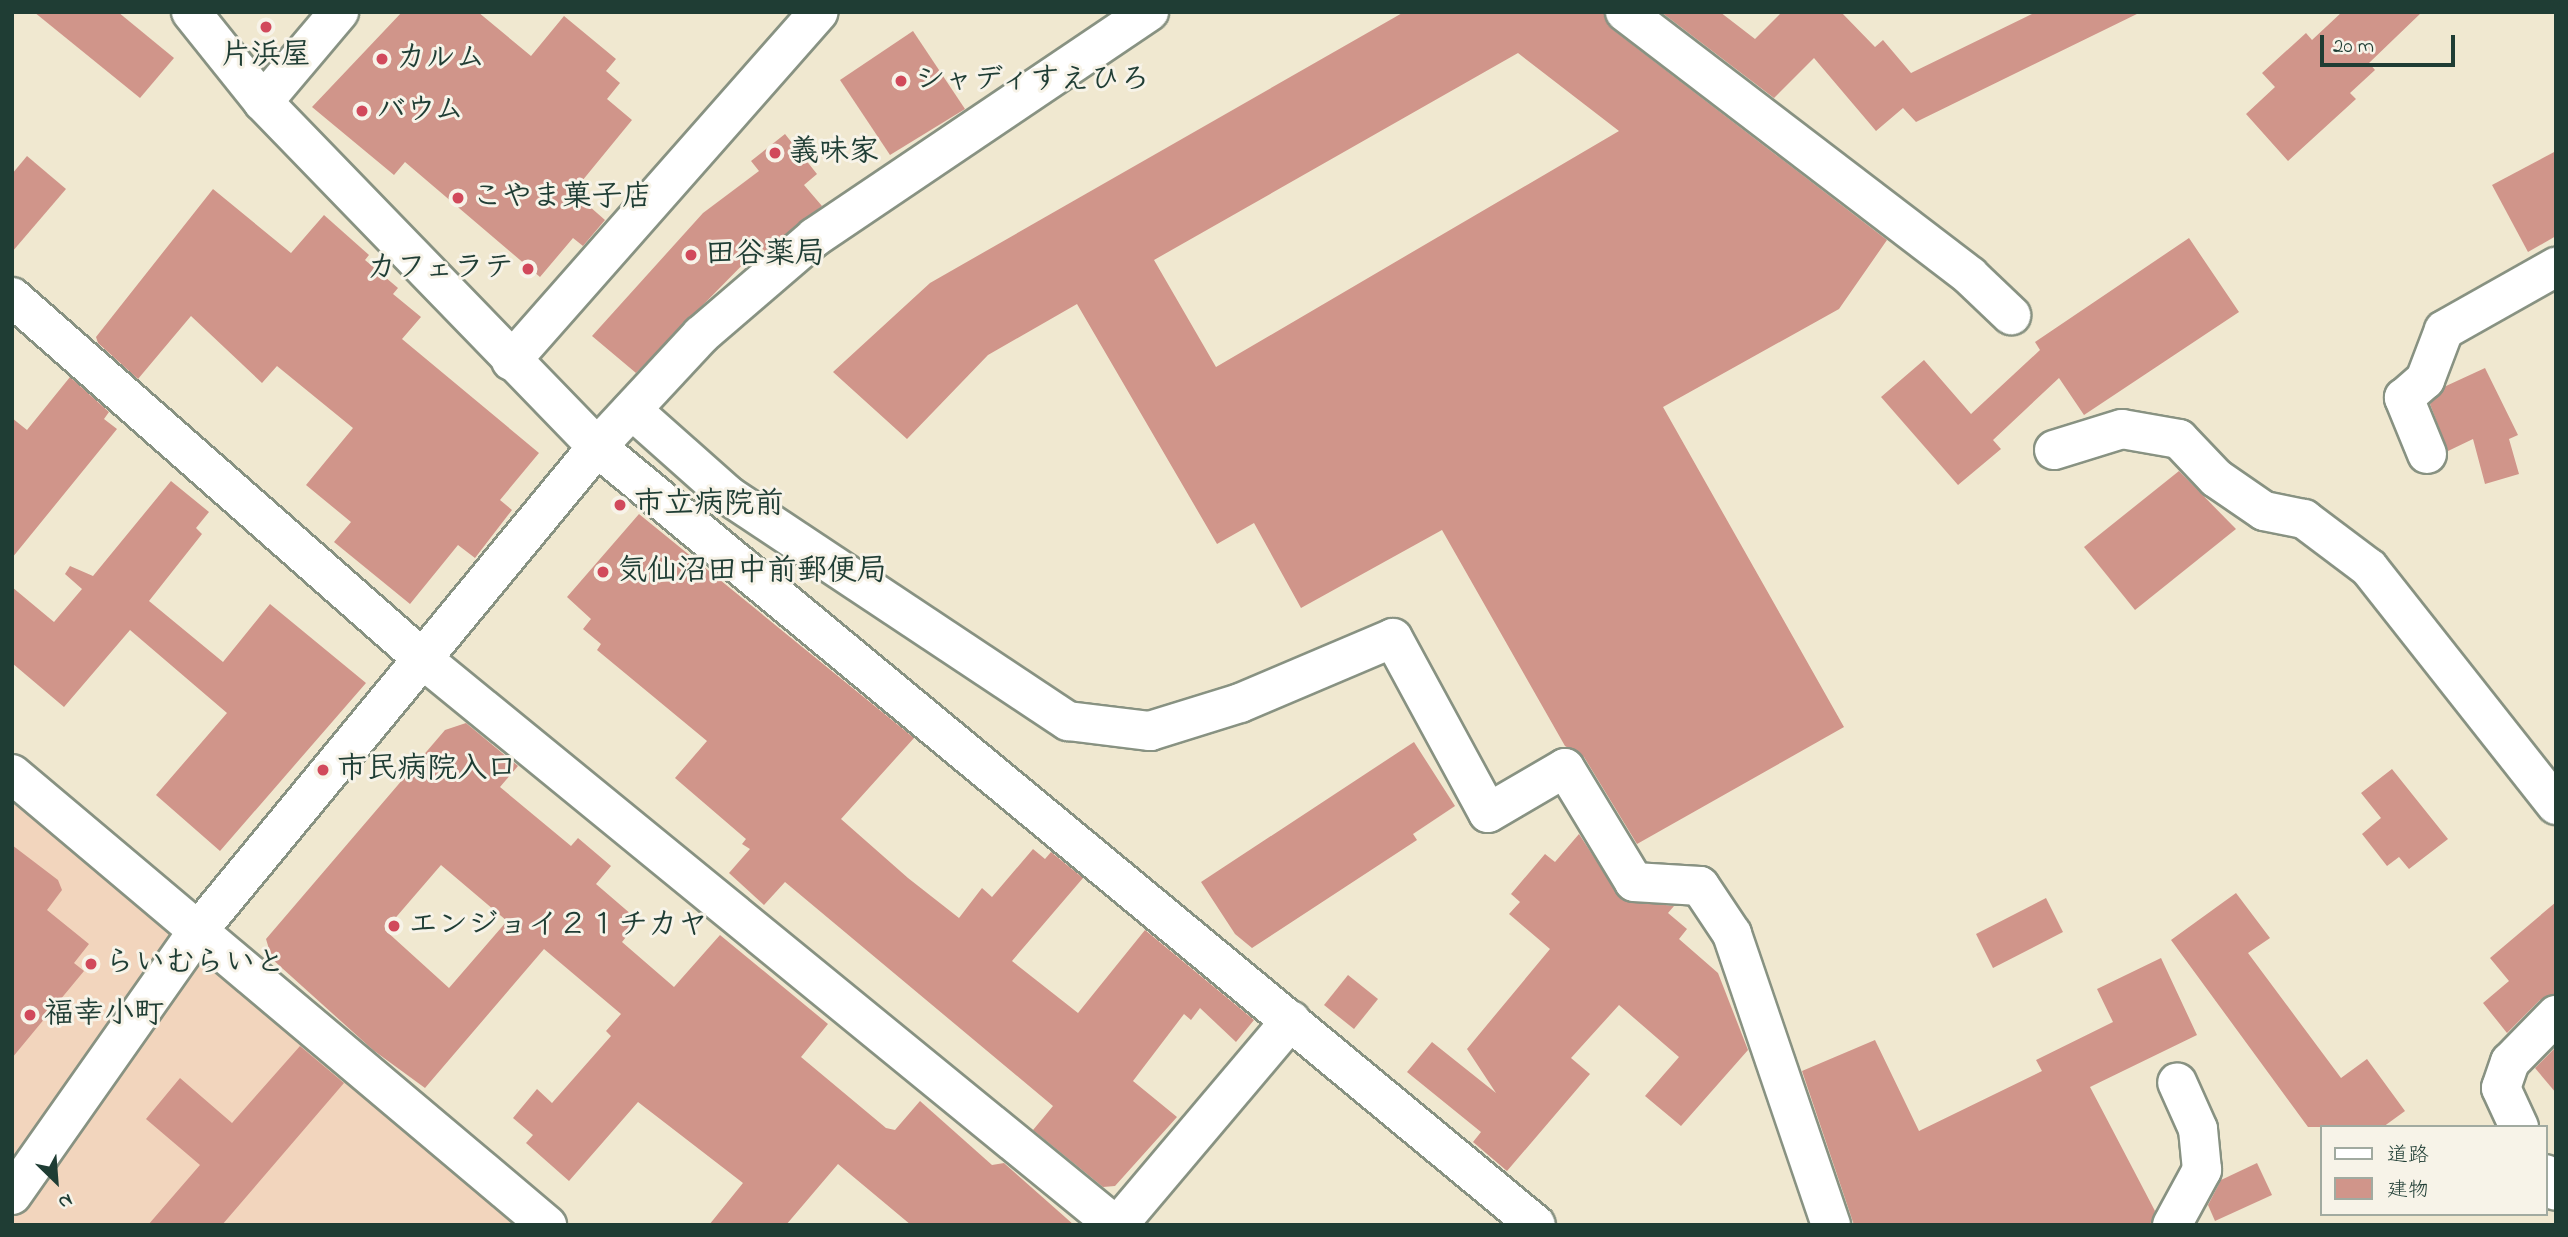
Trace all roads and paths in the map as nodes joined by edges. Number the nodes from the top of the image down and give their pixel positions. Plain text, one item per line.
1 (191, 12) edge
2 (339, 12) edge
3 (819, 12) edge
4 (1149, 12) edge
5 (1625, 12) edge
6 (263, 102) junction
7 (2556, 267) edge
8 (12, 298) edge
9 (2011, 315) dead end
10 (512, 361) junction
11 (632, 410) junction
12 (597, 447) junction
13 (2054, 450) dead end
14 (2427, 454) dead end
15 (425, 661) junction
16 (12, 774) edge
17 (2556, 805) edge
18 (197, 932) junction
19 (2556, 1015) edge
20 (1291, 1020) junction
21 (2177, 1082) dead end
22 (2518, 1125) edge
23 (12, 1195) edge
24 (547, 1225) edge
25 (1117, 1225) edge
26 (1536, 1225) edge
27 (1831, 1225) edge
28 (2172, 1225) edge

1 - 6 street
2 - 6 street
3 - 10 street
4 - 11 street
5 - 9 street
6 - 10 street
7 - 14 street
8 - 15 street
10 - 12 street
11 - 12 street
11 - 27 street
12 - 15 street
12 - 20 street
13 - 17 street
15 - 18 street
15 - 25 street
16 - 18 street
18 - 23 street
18 - 24 street
19 - 22 street
20 - 25 street
20 - 26 street
21 - 28 street

